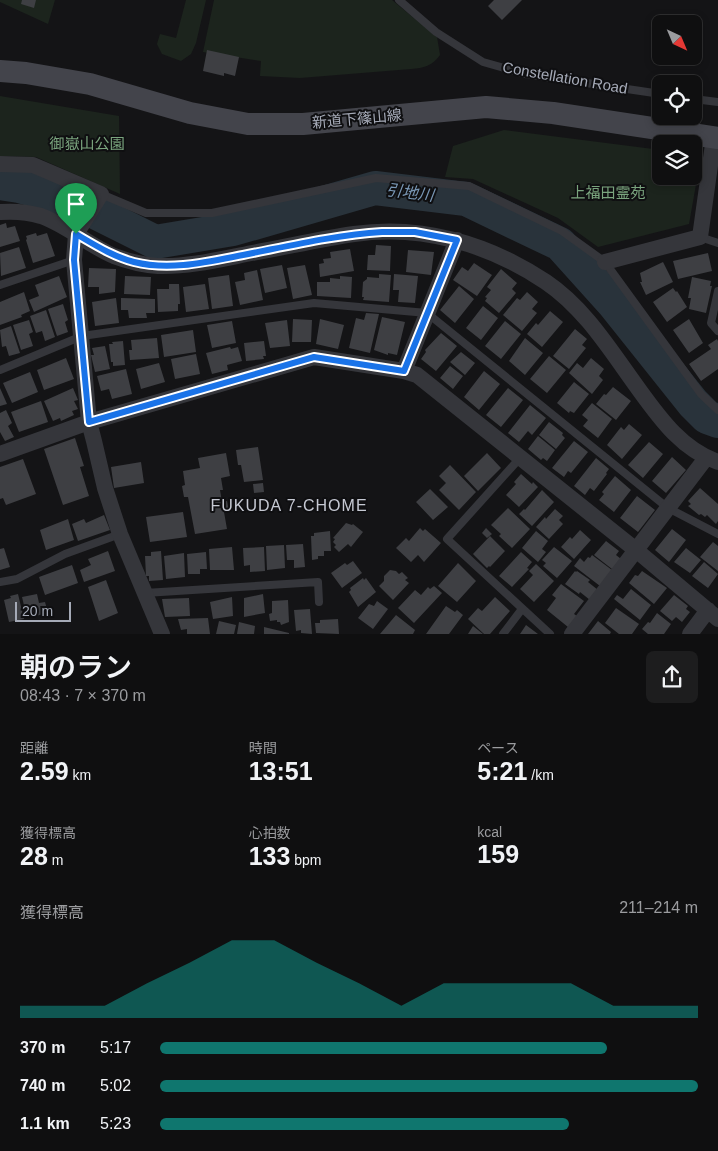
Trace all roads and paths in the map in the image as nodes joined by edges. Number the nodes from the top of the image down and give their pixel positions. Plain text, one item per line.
1 (399, 0) edge
2 (0, 71) edge
3 (652, 93) edge
4 (702, 100) edge
5 (718, 102) edge
6 (716, 138) edge
7 (0, 164) edge
8 (101, 194) junction
9 (0, 212) edge
10 (77, 231) junction
11 (700, 237) junction
12 (457, 240) junction
13 (718, 243) edge
14 (74, 260) junction
15 (605, 262) junction
16 (0, 285) edge
17 (718, 292) edge
18 (427, 313) junction
19 (718, 331) edge
20 (82, 336) junction
21 (0, 370) edge
22 (404, 371) junction
23 (718, 410) edge
24 (89, 422) junction
25 (0, 454) edge
26 (520, 458) junction
27 (712, 460) edge
28 (668, 508) junction
29 (120, 534) junction
30 (718, 534) edge
31 (636, 550) junction
32 (0, 582) edge
33 (145, 593) junction
34 (319, 602) dead end
35 (522, 609) junction
36 (713, 614) edge
37 (162, 634) edge
38 (502, 634) edge
39 (550, 634) edge
40 (572, 634) edge
41 (690, 634) edge

1 - 3 lane, Constellation Road
2 - 6 street, 新道下篠山線
4 - 5 lane
6 - 11 street
7 - 8 street
8 - 10 street
8 - 15 lane
9 - 10 street
10 - 12 street
10 - 14 street
11 - 13 lane
11 - 15 street
12 - 18 street
12 - 27 street
14 - 16 lane
14 - 20 street
15 - 23 lane
17 - 19 lane
18 - 20 lane
18 - 22 street
18 - 28 lane
20 - 21 lane
20 - 24 street
22 - 24 street
22 - 26 street
24 - 25 street
24 - 29 street
26 - 31 street
26 - 35 lane
27 - 28 street
28 - 30 lane
28 - 31 street
29 - 32 lane
29 - 33 street
31 - 36 street
31 - 40 street
33 - 34 lane
33 - 37 street
35 - 38 lane
35 - 39 lane
36 - 41 street

